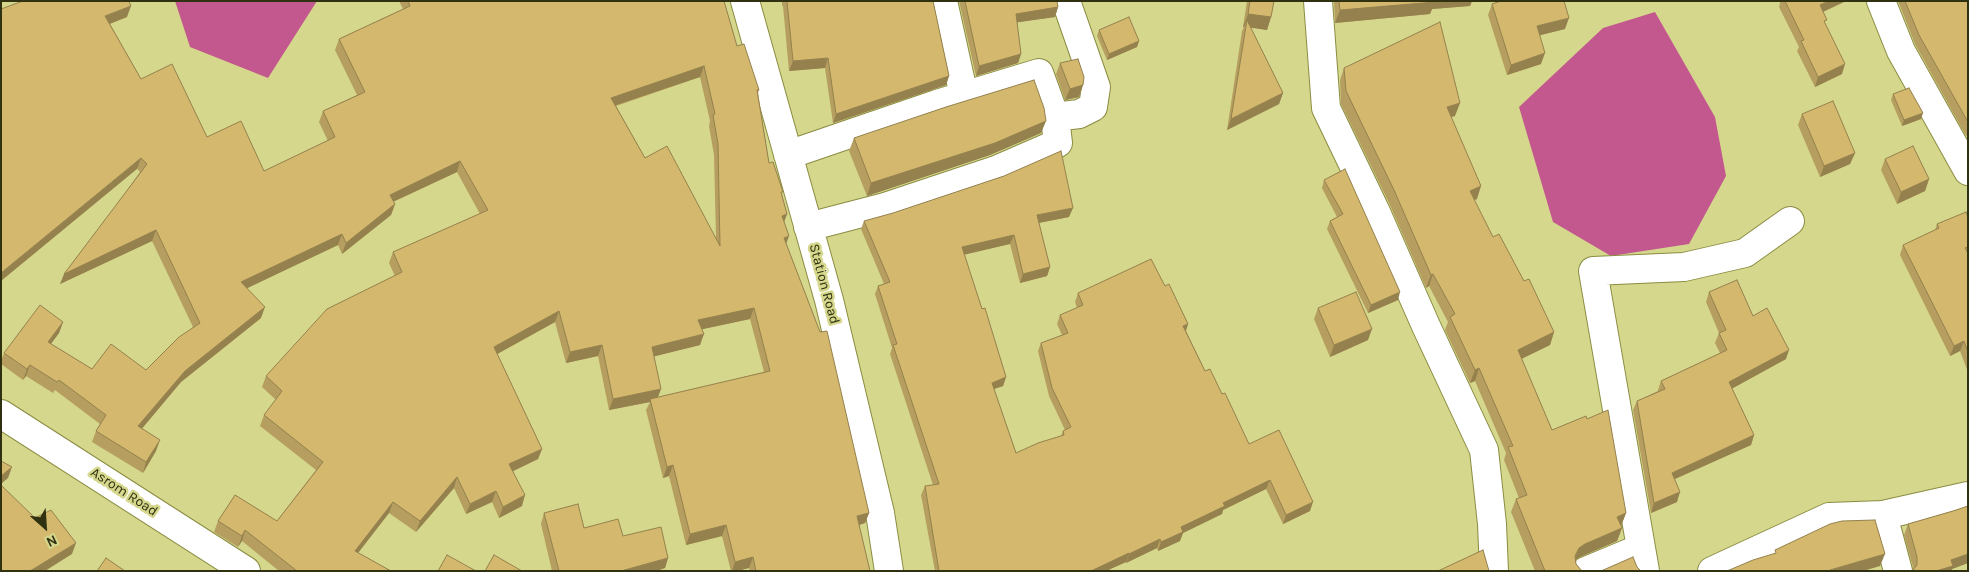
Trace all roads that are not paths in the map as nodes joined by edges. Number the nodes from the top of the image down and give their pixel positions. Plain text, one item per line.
1 (745, 1) edge
2 (943, 1) edge
3 (1066, 1) edge
4 (1318, 1) edge
5 (1881, 1) edge
6 (964, 96) junction
7 (1055, 117) junction
8 (788, 155) junction
9 (1968, 172) edge
10 (1790, 221) dead end
11 (808, 227) junction
12 (1, 414) edge
13 (1968, 496) edge
14 (1883, 515) junction
15 (1643, 559) edge
16 (246, 571) edge
17 (889, 571) edge
18 (1494, 571) edge
19 (1586, 571) edge
20 (1712, 571) edge
21 (1898, 571) edge

1 - 8 street, Station Road
2 - 6 street
3 - 7 street
4 - 18 street
5 - 9 street
6 - 7 street
6 - 8 street
7 - 11 street
8 - 11 street, Station Road
10 - 15 street
11 - 17 street, Station Road
12 - 16 street, Asrom Road
13 - 14 street
14 - 20 street
14 - 21 street
15 - 19 street

